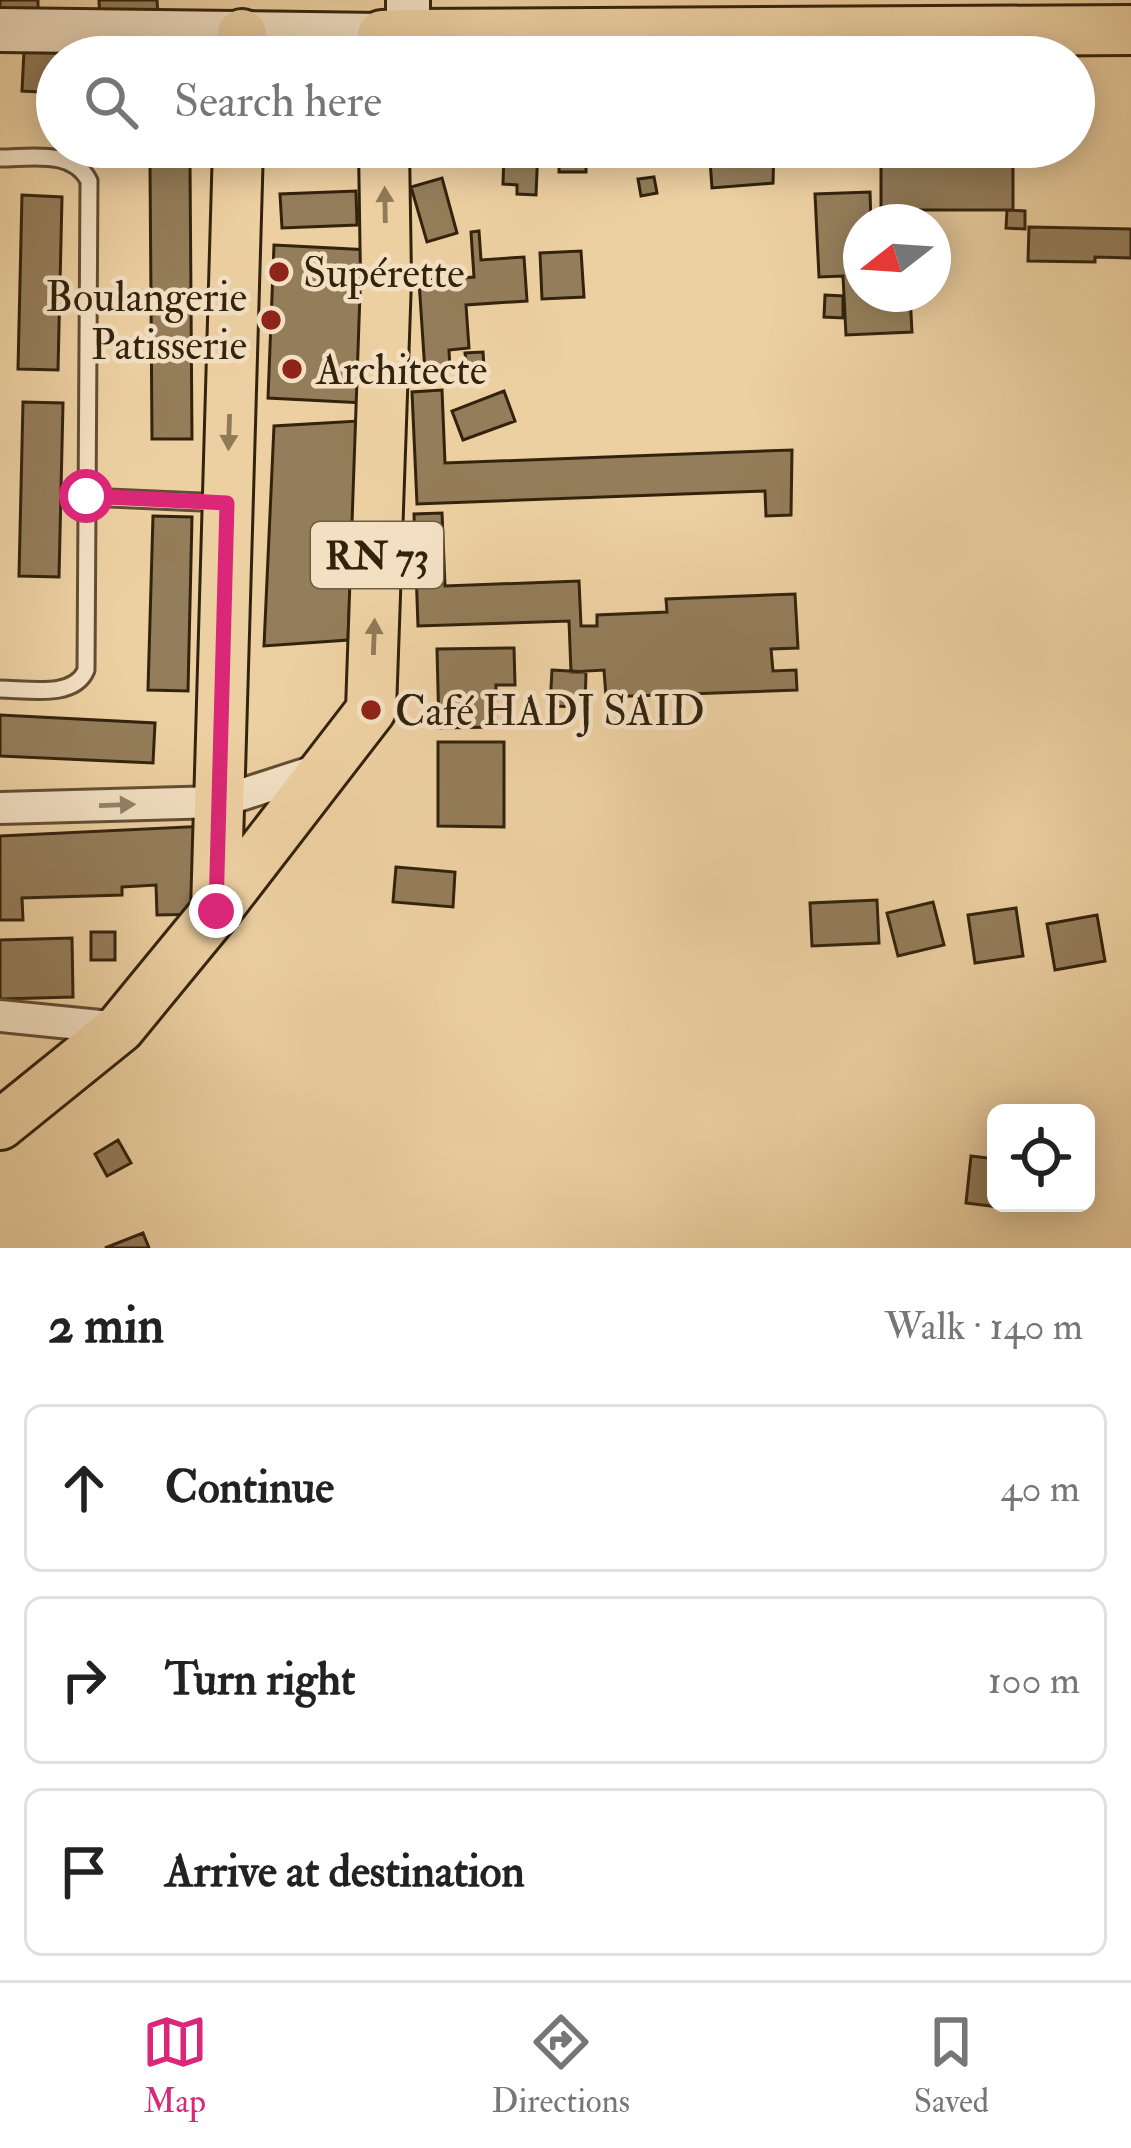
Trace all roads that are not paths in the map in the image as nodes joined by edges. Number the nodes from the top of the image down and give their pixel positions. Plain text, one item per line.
1 (844, 15) edge
2 (1131, 29) edge
3 (0, 30) edge
4 (242, 30) edge
5 (395, 31) edge
6 (0, 158) edge
7 (36, 159) edge
8 (82, 168) edge
9 (237, 168) edge
10 (384, 168) edge
11 (86, 496) junction
12 (227, 503) junction
13 (0, 689) edge
14 (328, 766) junction
15 (219, 802) junction
16 (0, 808) edge
17 (216, 911) junction
18 (0, 1016) edge
19 (120, 1028) junction
20 (0, 1125) edge

1 - 2 main road
1 - 5 main road
3 - 4 street
4 - 5 street
6 - 7 lane
8 - 11 lane
9 -> 12 main road
14 -> 10 main road, RN 73
11 - 12 lane
11 - 13 lane
12 - 15 main road
14 - 15 street
14 - 17 main road, RN 73
16 -> 15 street
15 - 17 main road
17 - 19 main road, RN 73
18 - 19 street
19 - 20 main road, RN 73

